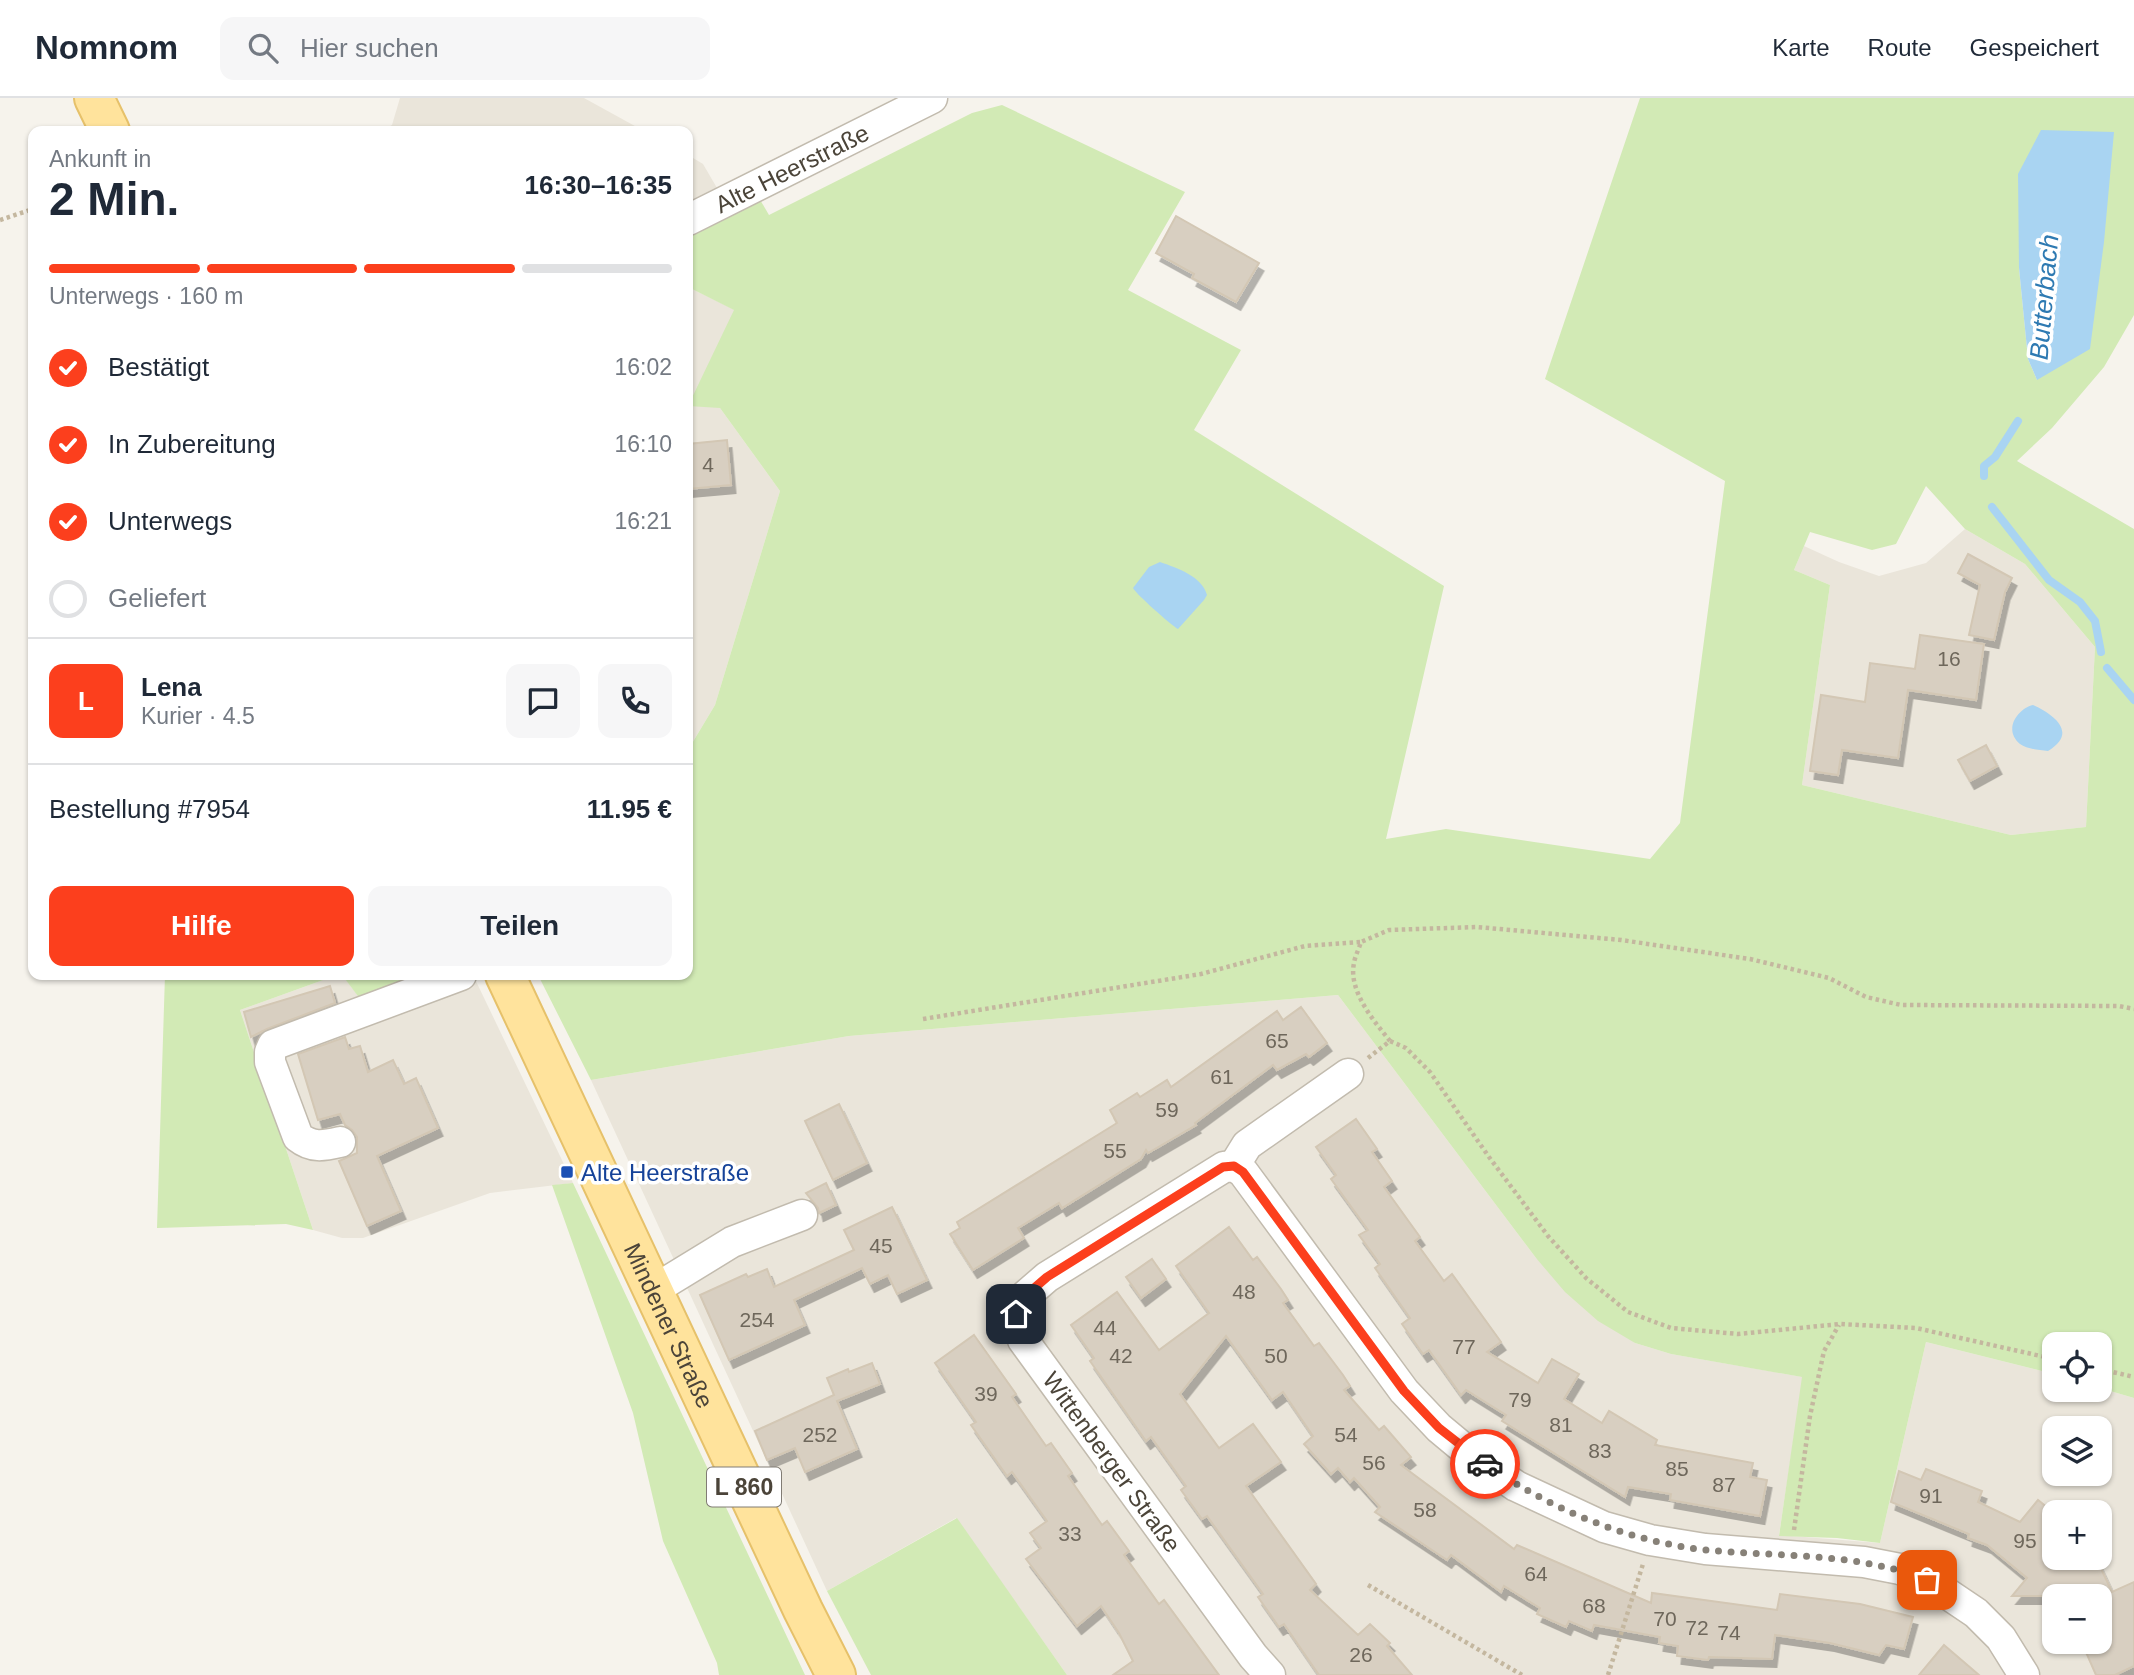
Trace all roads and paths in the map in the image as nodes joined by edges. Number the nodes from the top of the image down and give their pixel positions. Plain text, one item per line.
1 (94, 98) edge
2 (932, 98) edge
3 (108, 126) edge
4 (28, 211) edge
5 (693, 218) edge
6 (0, 220) edge
7 (1361, 942) junction
8 (448, 980) edge
9 (507, 980) edge
10 (2134, 1009) edge
11 (922, 1019) dead end
12 (1390, 1041) junction
13 (1348, 1074) joint
14 (340, 1142) dead end
15 (1234, 1166) junction
16 (802, 1215) dead end
17 (652, 1291) junction
18 (1840, 1324) junction
19 (2042, 1356) edge
20 (2112, 1372) edge
21 (2134, 1377) edge
22 (1791, 1555) junction
23 (1640, 1574) dead end
24 (1368, 1585) dead end
25 (836, 1675) edge
26 (1270, 1675) edge
27 (1522, 1675) edge
28 (1608, 1675) edge
29 (2024, 1675) edge

1 - 3 main road
2 - 5 street, Alte Heerstraße
4 - 6 path
7 - 10 path
7 - 11 path
7 - 12 path
8 - 14 street
9 - 17 main road, Mindener Straße / L 860
12 - 13 path
12 - 18 path
13 - 15 street
15 - 22 street
15 - 26 street, Wittenberger Straße
16 - 17 street
17 - 25 main road, Mindener Straße / L 860
18 - 19 path
18 - 22 path
20 - 21 path
22 - 29 street
23 - 28 path
24 - 27 path

